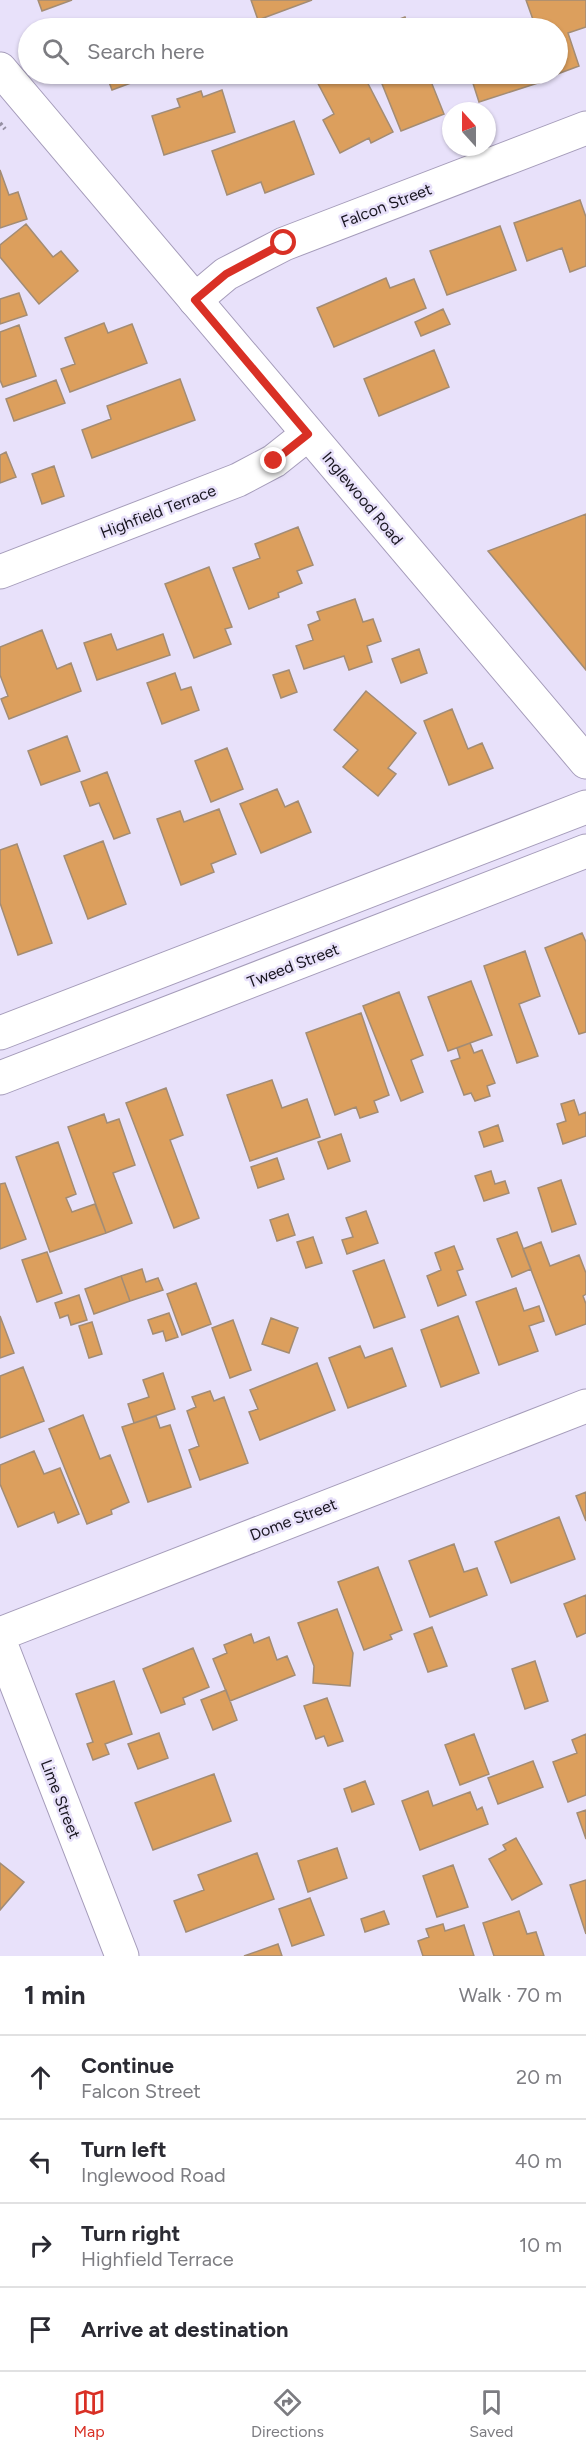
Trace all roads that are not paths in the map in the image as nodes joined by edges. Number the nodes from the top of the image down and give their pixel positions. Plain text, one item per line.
1 (0, 69) edge
2 (586, 128) edge
3 (195, 300) junction
4 (308, 434) junction
5 (0, 572) edge
6 (586, 762) edge
7 (586, 807) edge
8 (586, 851) edge
9 (0, 1033) edge
10 (0, 1078) edge
11 (586, 1406) edge
12 (0, 1634) edge
13 (0, 1642) edge
14 (122, 1956) edge

1 - 3 street, Inglewood Road
2 - 3 street, Falcon Street
3 - 4 street, Inglewood Road
4 - 5 street, Highfield Terrace
4 - 6 street, Inglewood Road
7 - 9 street
8 - 10 street, Tweed Street
11 - 12 street, Dome Street
13 - 14 street, Lime Street

